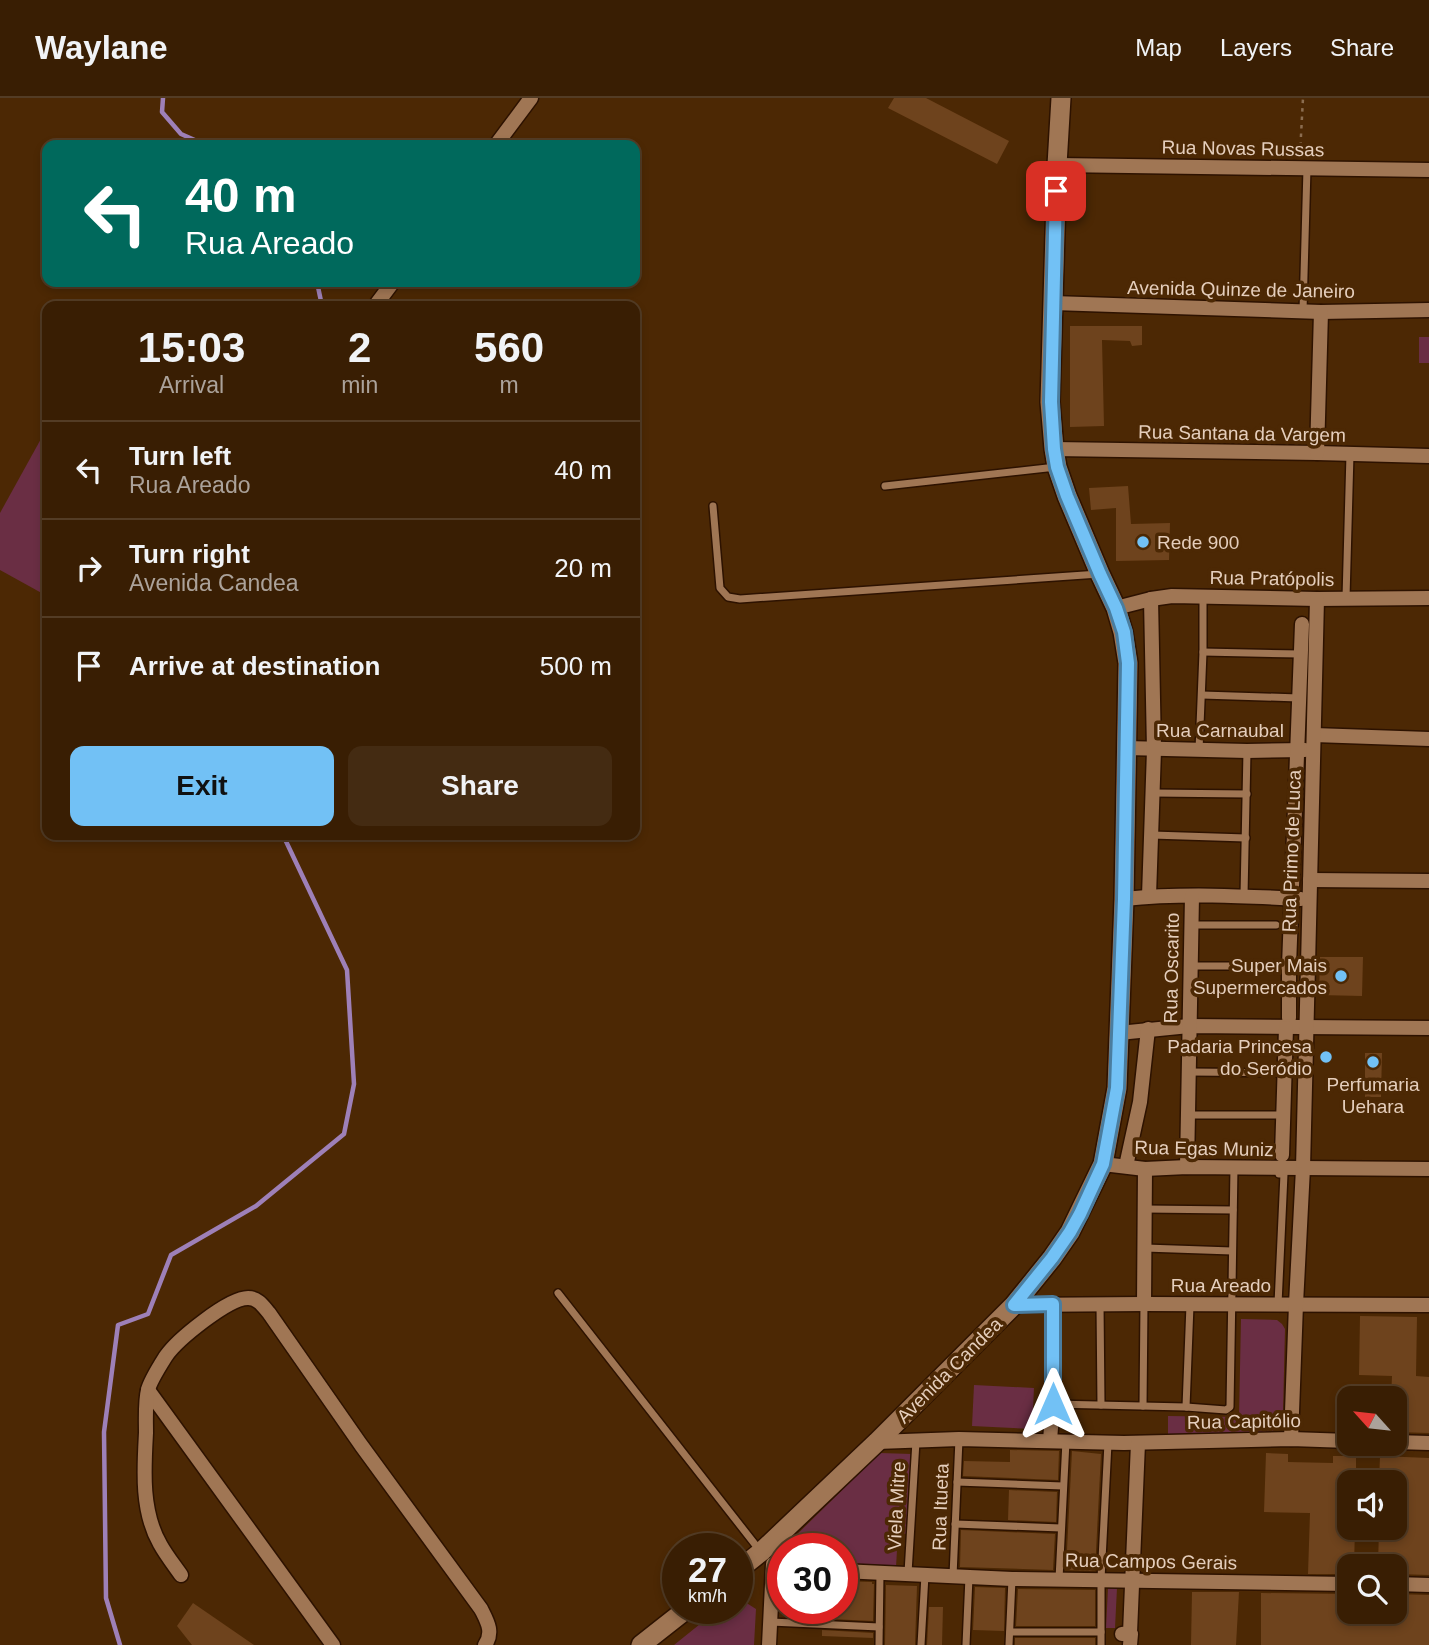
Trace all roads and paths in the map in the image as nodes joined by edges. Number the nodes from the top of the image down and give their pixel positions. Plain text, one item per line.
1 (531, 98) edge
2 (1061, 98) edge
3 (1303, 98) edge
4 (500, 140) edge
5 (1057, 165) junction
6 (1303, 168) junction
7 (1429, 170) edge
8 (1053, 303) junction
9 (1429, 310) edge
10 (1303, 311) junction
11 (1321, 312) junction
12 (1317, 453) junction
13 (1350, 454) junction
14 (1429, 456) edge
15 (1056, 458) junction
16 (885, 486) dead end
17 (713, 506) dead end
18 (1100, 574) junction
19 (1203, 596) junction
20 (1429, 598) edge
21 (1151, 599) junction
22 (1317, 599) junction
23 (1346, 599) junction
24 (1116, 608) junction
25 (1302, 624) dead end
26 (1203, 652) junction
27 (1300, 654) junction
28 (1202, 695) junction
29 (1299, 698) junction
30 (1429, 739) edge
31 (1313, 742) junction
32 (1126, 748) junction
33 (1154, 750) junction
34 (1297, 750) junction
35 (1199, 751) junction
36 (1247, 751) junction
37 (1153, 793) junction
38 (1247, 794) junction
39 (1152, 835) junction
40 (1246, 838) junction
41 (1310, 880) junction
42 (1429, 881) edge
43 (1149, 896) junction
44 (1192, 896) junction
45 (1244, 897) junction
46 (1292, 898) junction
47 (1124, 899) junction
48 (1309, 899) junction
49 (1191, 925) junction
50 (1276, 925) dead end
51 (1191, 966) junction
52 (1289, 966) junction
53 (1287, 1023) junction
54 (1189, 1026) junction
55 (1306, 1028) junction
56 (1429, 1028) edge
57 (1148, 1029) junction
58 (1119, 1033) junction
59 (1188, 1072) junction
60 (1286, 1073) junction
61 (1188, 1115) junction
62 (1284, 1115) junction
63 (1282, 1155) dead end
64 (1103, 1164) junction
65 (1126, 1166) junction
66 (1187, 1167) junction
67 (1303, 1168) junction
68 (1145, 1169) junction
69 (1429, 1169) edge
70 (1234, 1171) junction
71 (1144, 1209) junction
72 (1233, 1210) junction
73 (1144, 1248) junction
74 (1232, 1251) junction
75 (558, 1293) dead end
76 (1053, 1304) junction
77 (1100, 1304) junction
78 (1144, 1304) junction
79 (1232, 1304) junction
80 (1278, 1304) junction
81 (1296, 1304) junction
82 (1014, 1305) junction
83 (1189, 1305) junction
84 (1429, 1305) edge
85 (148, 1390) junction
86 (1053, 1404) junction
87 (1101, 1405) junction
88 (1143, 1406) junction
89 (1186, 1407) junction
90 (959, 1439) junction
91 (1291, 1439) junction
92 (1050, 1440) junction
93 (915, 1441) junction
94 (1066, 1441) junction
95 (1337, 1441) edge
96 (877, 1442) junction
97 (1108, 1442) junction
98 (1407, 1442) edge
99 (1138, 1443) junction
100 (1429, 1443) edge
101 (957, 1482) junction
102 (1063, 1486) junction
103 (955, 1524) junction
104 (1061, 1528) junction
105 (797, 1533) edge
106 (767, 1556) edge
107 (858, 1571) edge
108 (880, 1573) junction
109 (908, 1573) junction
110 (181, 1575) dead end
111 (925, 1575) junction
112 (953, 1576) junction
113 (969, 1577) junction
114 (1012, 1578) junction
115 (1059, 1579) junction
116 (1101, 1579) junction
117 (1133, 1580) junction
118 (1337, 1584) edge
119 (1407, 1584) edge
120 (1429, 1585) edge
121 (668, 1624) edge
122 (770, 1624) edge
123 (814, 1624) edge
124 (879, 1627) junction
125 (1010, 1632) junction
126 (1101, 1632) junction
127 (333, 1645) edge
128 (485, 1645) edge
129 (641, 1645) edge
130 (769, 1645) edge
131 (879, 1645) edge
132 (921, 1645) edge
133 (966, 1645) edge
134 (1009, 1645) edge
135 (1101, 1645) edge
136 (1130, 1645) edge

1 - 4 street
2 - 5 main road, Avenida Candea
3 - 6 path
5 - 6 street, Rua Novas Russas
5 - 8 main road, Avenida Candea
6 - 7 street, Rua Novas Russas
6 - 10 lane
8 - 10 street, Avenida Quinze de Janeiro
8 - 15 main road, Avenida Candea
9 - 11 street, Avenida Quinze de Janeiro
10 - 11 street, Avenida Quinze de Janeiro
11 - 12 street
12 - 13 street, Rua Santana da Vargem
12 - 15 street, Rua Santana da Vargem
13 - 14 street, Rua Santana da Vargem
13 - 23 lane
15 - 16 lane
15 - 18 main road, Avenida Candea
17 - 18 lane
18 - 24 main road, Avenida Candea
19 - 21 street, Rua Pratópolis
19 - 22 street, Rua Pratópolis
19 - 26 lane
20 - 23 street, Rua Pratópolis
21 - 24 street, Rua Pratópolis
21 - 33 street
22 - 23 street, Rua Pratópolis
22 - 31 street, Rua Primo de Luca
24 - 32 main road, Avenida Candea
25 - 27 street
26 - 27 lane
26 - 28 lane
27 - 29 street
28 - 29 lane
28 - 35 lane
29 - 34 street
30 - 31 street, Rua Carnaubal
31 - 34 street, Rua Carnaubal
31 - 41 street, Rua Primo de Luca
32 - 33 street, Rua Carnaubal
32 - 47 main road, Avenida Candea
33 - 35 street, Rua Carnaubal
33 - 37 street
34 - 36 street, Rua Carnaubal
34 - 46 street
35 - 36 street, Rua Carnaubal
36 - 38 lane
37 - 38 lane
37 - 39 street
38 - 40 lane
39 - 40 lane
39 - 43 street
40 - 45 lane
41 - 42 street
41 - 48 street, Rua Primo de Luca
43 - 44 street
43 - 47 street
44 - 45 street
44 - 49 street, Rua Oscarito
45 - 46 street
46 - 48 street
46 - 52 street
47 - 58 main road, Avenida Candea
48 - 55 street, Rua Primo de Luca
49 - 50 lane
49 - 51 street, Rua Oscarito
51 - 52 lane
51 - 54 street, Rua Oscarito
52 - 53 street
53 - 54 street
53 - 55 street
53 - 60 street
54 - 57 street
54 - 59 street, Rua Oscarito
55 - 56 street
55 - 67 street, Rua Primo de Luca
57 - 58 street
57 - 65 street
58 - 64 main road, Avenida Candea
59 - 60 lane
59 - 61 street, Rua Oscarito
60 - 62 street
61 - 62 lane
61 - 66 street, Rua Oscarito
62 - 63 street
64 - 65 street, Rua Egas Muniz
64 - 82 main road, Avenida Candea
65 - 68 street, Rua Egas Muniz
66 - 68 street, Rua Egas Muniz
66 - 70 street, Rua Egas Muniz
67 - 69 street, Rua Egas Muniz
67 - 70 street, Rua Egas Muniz
67 - 81 street, Rua Primo de Luca
68 - 71 street
70 - 72 lane
70 - 80 lane, Rua Egas Muniz
71 - 72 lane
71 - 73 street
72 - 74 lane
73 - 74 lane
73 - 78 street
74 - 79 lane
75 - 106 lane
76 - 77 street, Rua Areado
76 - 82 street, Rua Areado
76 - 86 street
77 - 78 street, Rua Areado
77 - 87 lane
78 - 83 street, Rua Areado
78 - 88 lane
79 - 80 street, Rua Areado
79 - 83 street, Rua Areado
79 - 89 lane, Rua Capitólio
80 - 81 street, Rua Areado
81 - 84 street, Rua Areado
81 - 91 street, Rua Primo de Luca
82 - 96 main road, Avenida Candea
83 - 89 lane
85 - 110 street
85 - 127 street
85 - 128 street
86 - 87 lane, Rua Capitólio
86 - 92 street
87 - 88 lane, Rua Capitólio
88 - 89 lane, Rua Capitólio
90 - 92 street, Rua Capitólio
90 - 93 street, Rua Capitólio
90 - 101 lane, Rua Itueta
91 - 95 street, Rua Capitólio
91 - 99 street, Rua Capitólio
92 - 94 street, Rua Capitólio
93 - 96 street, Rua Capitólio
93 - 109 lane, Viela Mitre
94 - 97 street, Rua Capitólio
94 - 102 lane
96 - 105 main road, Avenida Candea
97 - 99 street, Rua Capitólio
97 - 116 lane
98 - 100 street
99 - 117 street
101 - 102 lane
101 - 103 lane, Rua Itueta
102 - 104 lane
103 - 104 lane
103 - 112 lane, Rua Itueta
104 - 115 lane
107 - 108 street, Rua Campos Gerais
108 - 109 street, Rua Campos Gerais
108 - 124 lane
109 - 111 street, Rua Campos Gerais
111 - 112 street, Rua Campos Gerais
111 - 132 lane
112 - 113 street, Rua Campos Gerais
113 - 114 street, Rua Campos Gerais
113 - 133 lane
114 - 115 street, Rua Campos Gerais
114 - 125 lane
115 - 116 street, Rua Campos Gerais
116 - 117 street, Rua Campos Gerais
116 - 126 lane
117 - 118 street, Rua Campos Gerais
117 - 136 street
119 - 120 street
121 - 129 main road
122 - 130 street
123 - 124 lane
124 - 131 lane
125 - 126 lane
125 - 134 lane
126 - 135 lane

